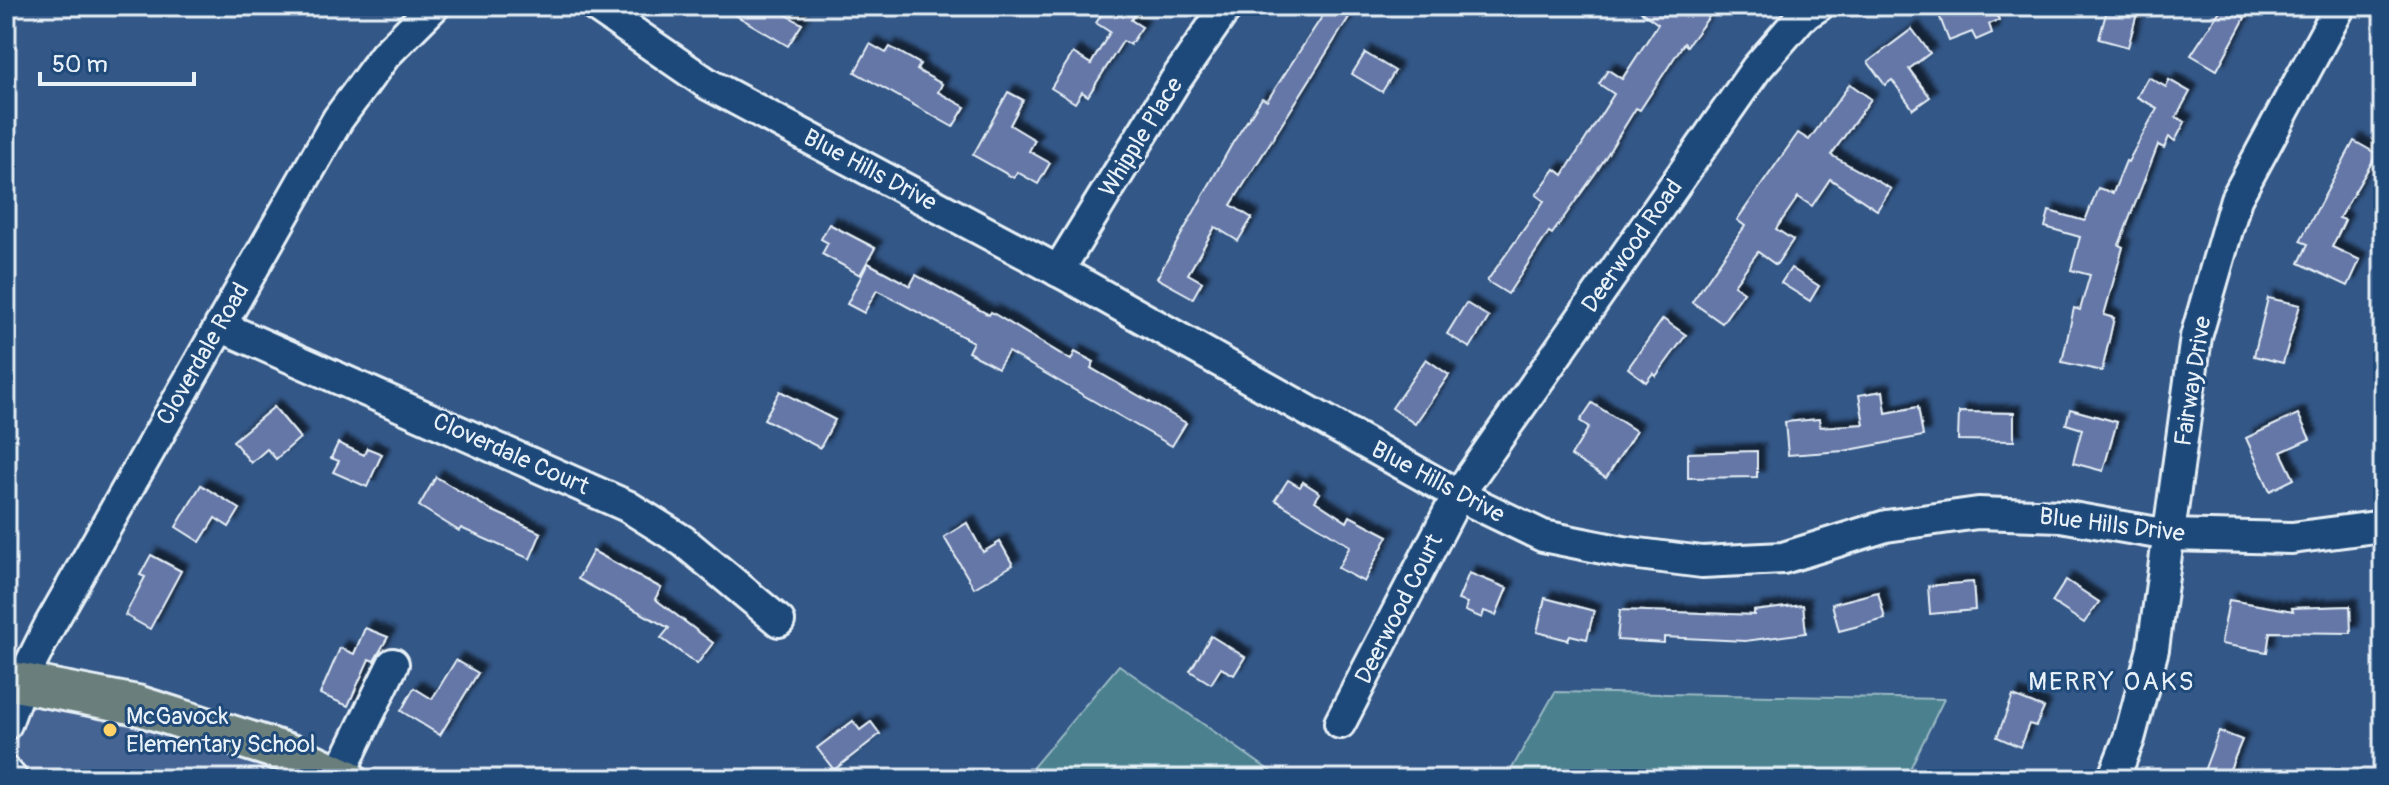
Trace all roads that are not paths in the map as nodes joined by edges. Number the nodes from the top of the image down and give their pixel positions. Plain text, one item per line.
1 (434, 6) edge
2 (595, 6) edge
3 (1227, 6) edge
4 (1803, 10) edge
5 (2330, 10) edge
6 (1058, 271) junction
7 (220, 326) junction
8 (1458, 495) junction
9 (2383, 526) edge
10 (2169, 535) junction
11 (779, 621) dead end
12 (393, 664) dead end
13 (13, 681) edge
14 (1340, 723) dead end
15 (6, 724) edge
16 (6, 772) edge
17 (343, 777) edge
18 (12, 779) edge
19 (2113, 779) edge

1 - 7 street, Cloverdale Road
2 - 6 street, Blue Hills Drive
3 - 6 street, Whipple Place
4 - 8 street, Deerwood Road
5 - 10 street, Fairway Drive
6 - 8 street, Blue Hills Drive
7 - 11 street, Cloverdale Court
7 - 13 street, Cloverdale Road
8 - 10 street, Blue Hills Drive
8 - 14 street, Deerwood Court
9 - 10 street, Blue Hills Drive
10 - 19 street, Fairway Drive
12 - 17 street
13 - 15 street, Cloverdale Road
13 - 17 main road
16 - 18 street

